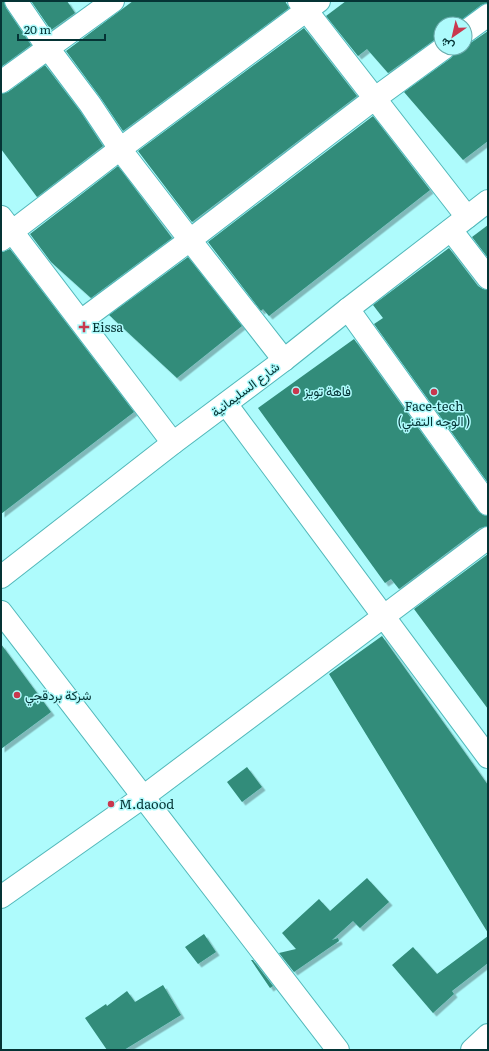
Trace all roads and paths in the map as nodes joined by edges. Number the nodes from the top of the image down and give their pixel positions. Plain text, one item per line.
1 (16, 1) edge
2 (113, 1) edge
3 (308, 4) edge
4 (488, 16) edge
5 (473, 26) edge
6 (48, 48) junction
7 (433, 56) edge
8 (1, 82) edge
9 (374, 98) junction
10 (120, 149) junction
11 (488, 201) edge
12 (459, 223) junction
13 (5, 230) edge
14 (190, 240) junction
15 (488, 278) edge
16 (348, 309) junction
17 (81, 321) junction
18 (284, 360) junction
19 (226, 404) junction
20 (173, 443) junction
21 (488, 504) edge
22 (488, 538) edge
23 (1, 577) edge
24 (1, 612) edge
25 (384, 616) junction
26 (488, 757) edge
27 (143, 797) junction
28 (1, 898) edge
29 (488, 1035) edge
30 (338, 1050) edge
31 (472, 1050) edge

1 - 6 street
2 - 6 street
3 - 9 street
3 - 10 street
4 - 5 street
6 - 8 street
6 - 10 street
7 - 9 street
9 - 12 street
9 - 14 street
10 - 13 street
10 - 14 street
11 - 12 street, شارع السليمانية
12 - 15 street
12 - 16 street, شارع السليمانية
13 - 17 street
14 - 17 street
14 - 18 street
16 - 18 street, شارع السليمانية
16 - 21 street
17 - 20 street
18 - 19 street, شارع السليمانية
19 - 20 street, شارع السليمانية
19 - 25 street
20 - 23 street, شارع السليمانية
22 - 25 street
24 - 27 street
25 - 26 street
25 - 27 street
27 - 28 street
27 - 30 street
29 - 31 street

